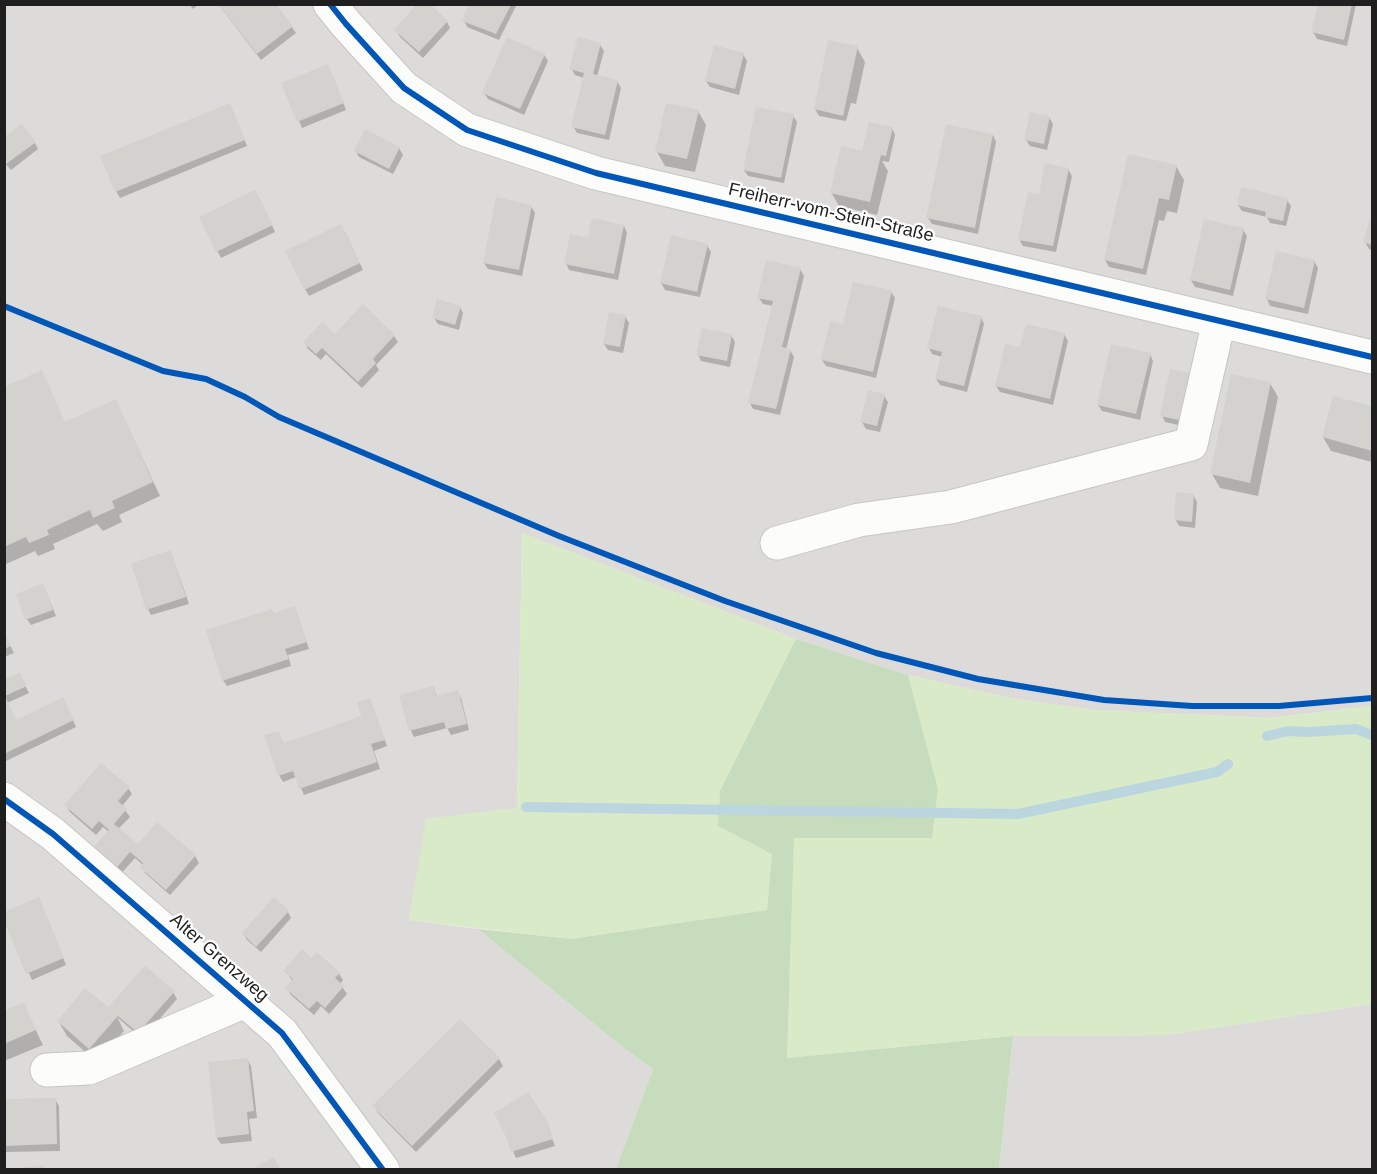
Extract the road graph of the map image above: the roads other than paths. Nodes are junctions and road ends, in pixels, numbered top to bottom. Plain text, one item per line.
1 (330, 4) edge
2 (1219, 321) junction
3 (1372, 357) edge
4 (777, 543) dead end
5 (4, 799) edge
6 (245, 1001) junction
7 (47, 1070) dead end
8 (384, 1170) edge

1 - 2 street, Freiherr-vom-Stein-Straße
2 - 3 street, Freiherr-vom-Stein-Straße
2 - 4 street
5 - 6 street, Alter Grenzweg
6 - 7 street
6 - 8 street, Alter Grenzweg

